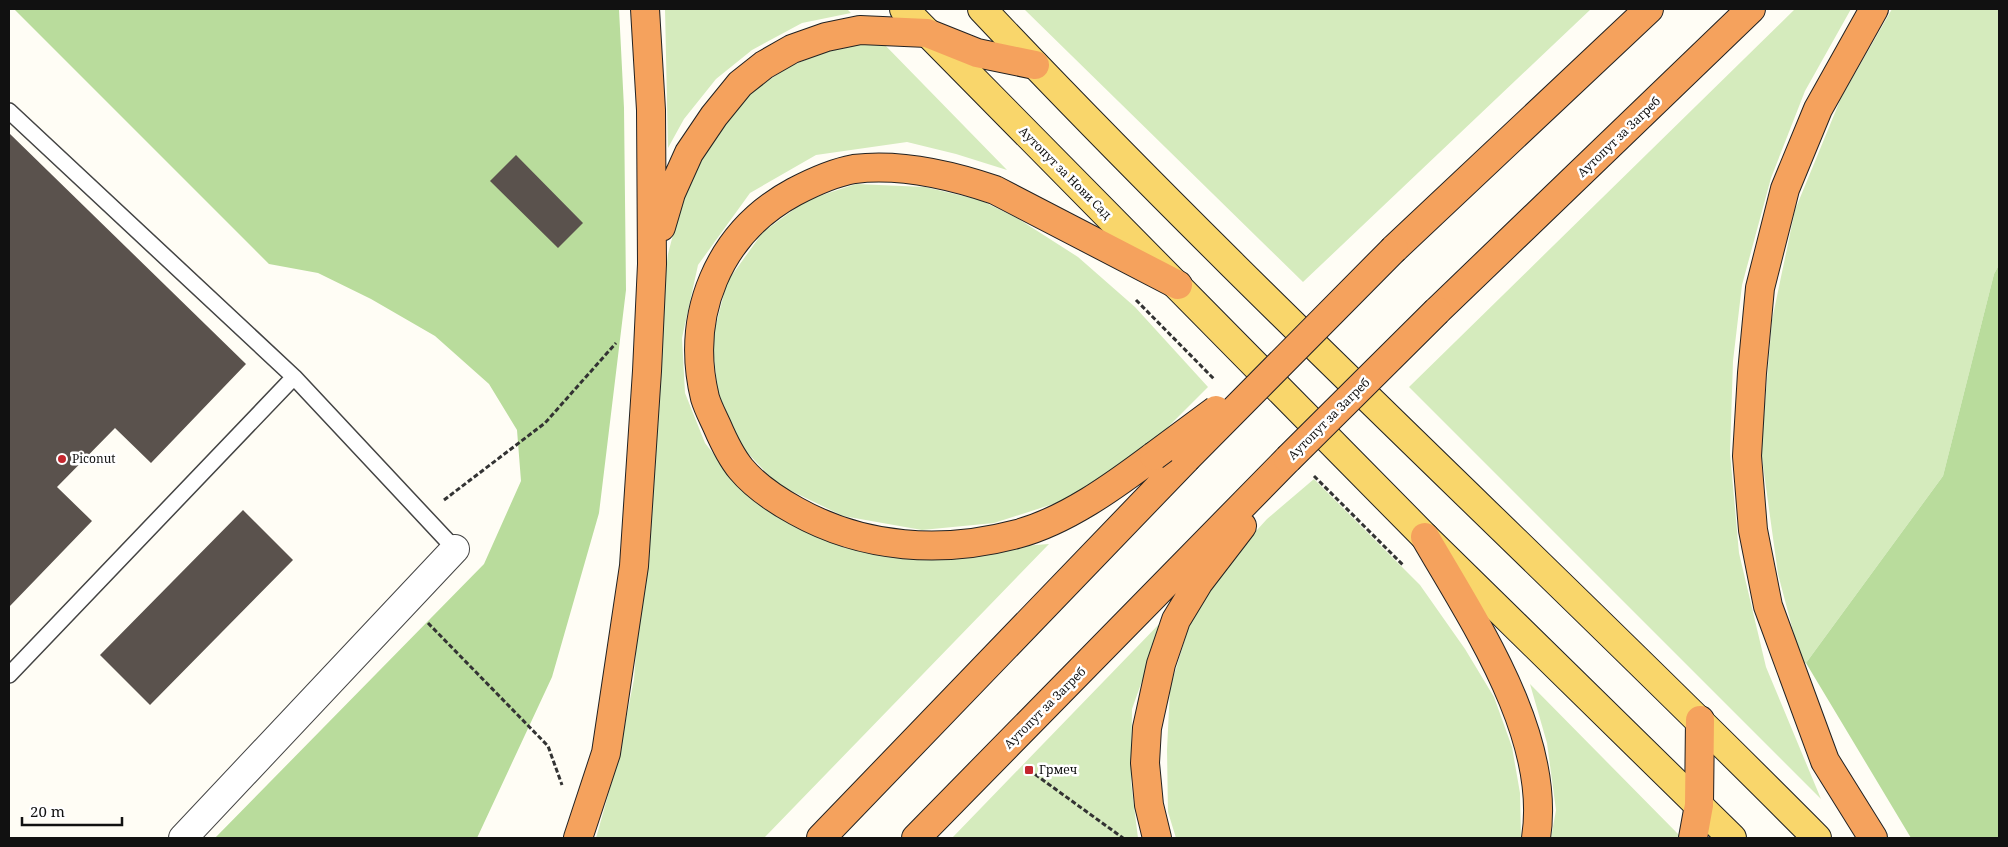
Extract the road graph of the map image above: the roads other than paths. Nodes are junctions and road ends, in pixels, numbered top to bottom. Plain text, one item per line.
1 (645, 9) edge
2 (904, 9) edge
3 (982, 9) edge
4 (1649, 9) edge
5 (1751, 9) edge
6 (1874, 9) edge
7 (927, 33) junction
8 (1035, 65) junction
9 (9, 111) edge
10 (652, 264) junction
11 (1178, 285) junction
12 (1290, 356) junction
13 (294, 377) junction
14 (1288, 459) junction
15 (1425, 537) junction
16 (455, 549) joint
17 (9, 676) edge
18 (1700, 720) junction
19 (1699, 804) junction
20 (183, 838) edge
21 (578, 838) edge
22 (821, 838) edge
23 (916, 838) edge
24 (1157, 838) edge
25 (1536, 838) edge
26 (1693, 838) edge
27 (1732, 838) edge
28 (1817, 838) edge
29 (1873, 838) edge

1 - 10 highway
2 - 7 main road, Аутопут за Нови Сад
3 - 8 main road
4 - 12 highway, bridge
5 - 14 highway, Аутопут за Загреб, bridge
6 - 29 highway
7 - 8 highway
7 - 10 highway
7 - 11 main road, Аутопут за Нови Сад
8 - 18 main road
9 - 13 lane
10 - 21 highway
11 - 12 highway, bridge
11 - 15 main road, Аутопут за Нови Сад
12 - 22 highway, bridge
13 - 16 lane
13 - 17 lane
14 - 23 highway, Аутопут за Загреб
14 - 24 highway
15 - 19 main road, Аутопут за Нови Сад
15 - 25 highway
16 - 20 street
18 - 19 highway
18 - 28 main road
19 - 26 highway
19 - 27 main road, Аутопут за Нови Сад

